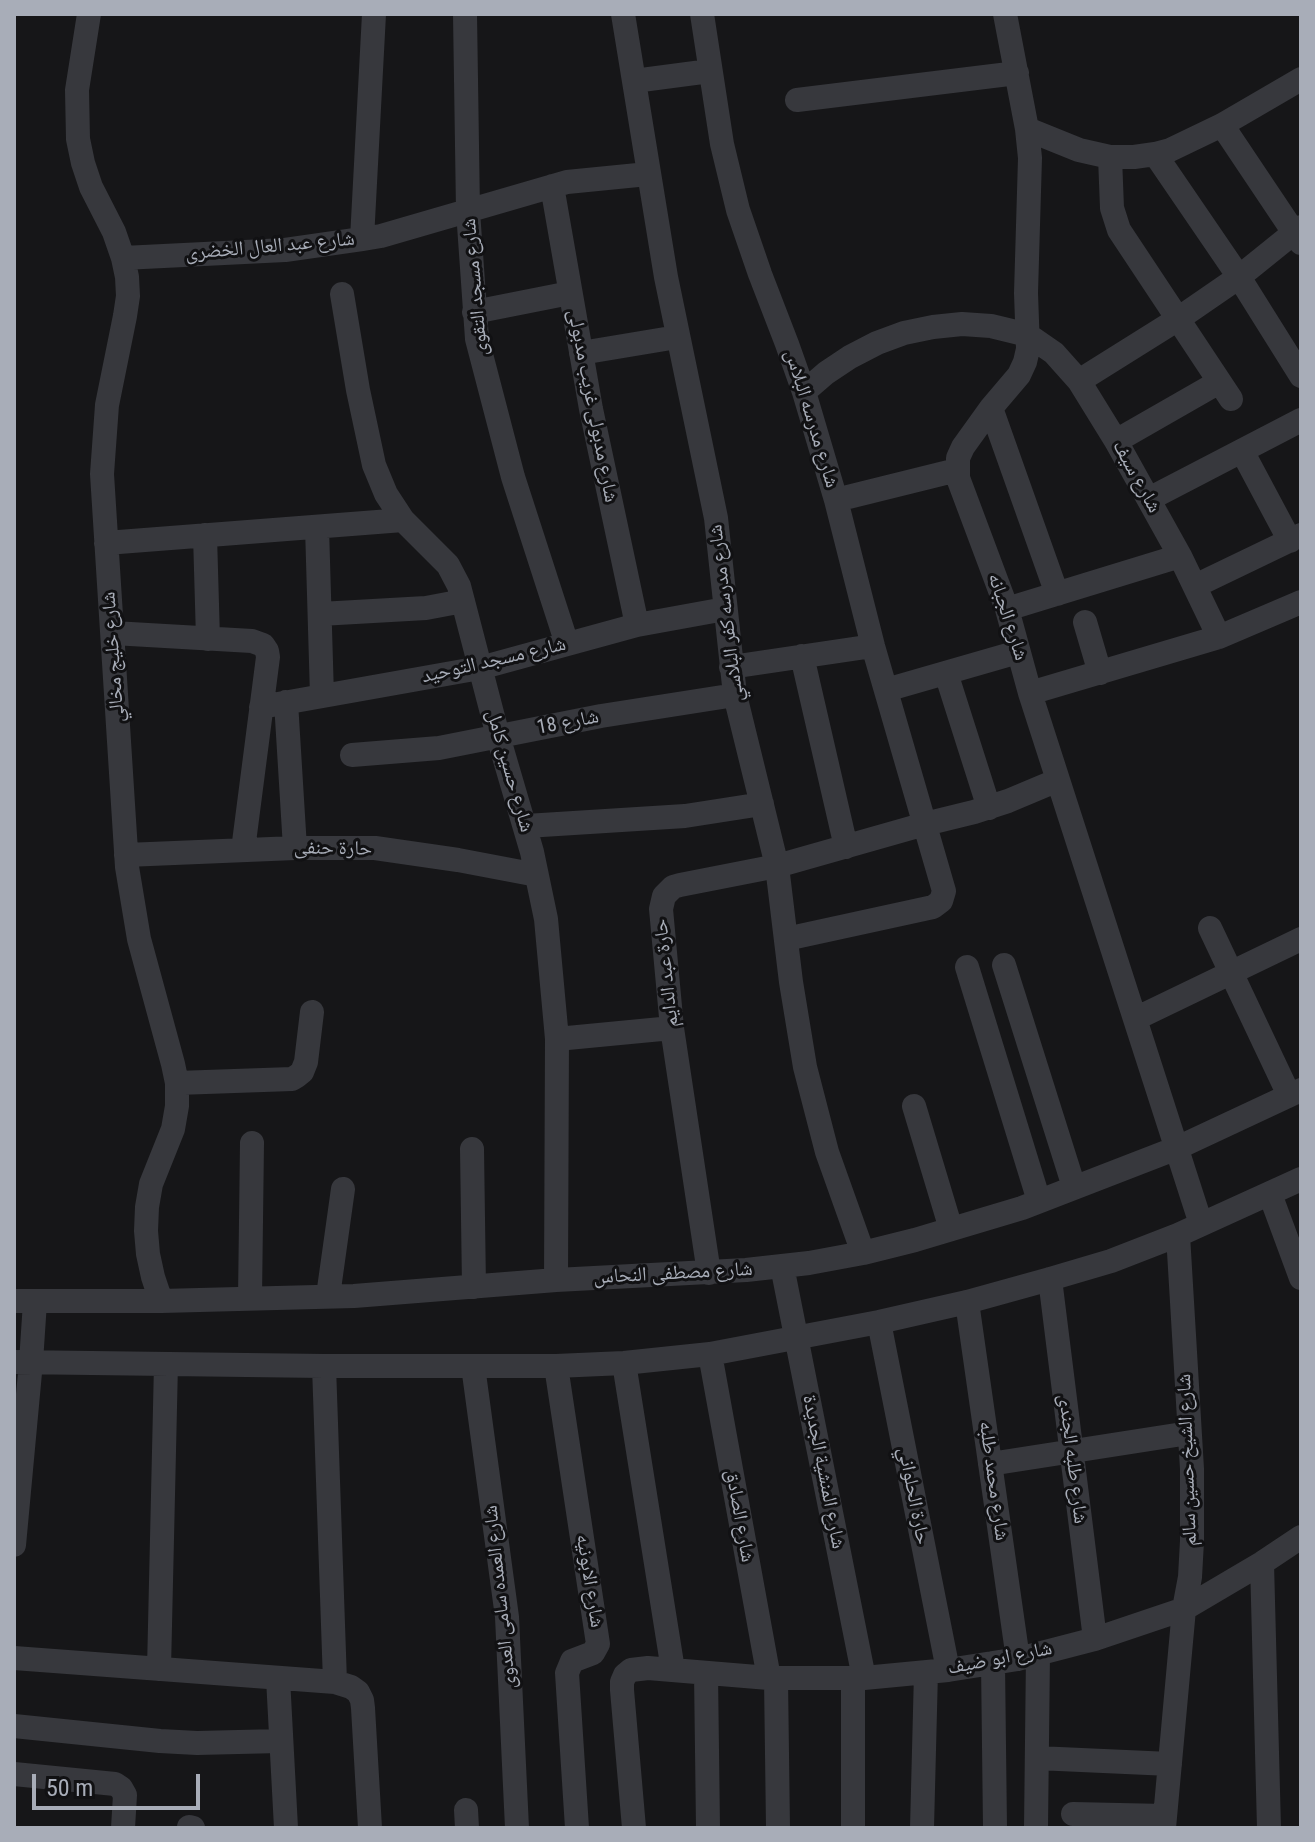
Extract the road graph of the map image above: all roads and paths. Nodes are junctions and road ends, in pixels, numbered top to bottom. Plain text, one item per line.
1 (89, 14) edge
2 (374, 14) edge
3 (465, 14) edge
4 (623, 14) edge
5 (702, 14) edge
6 (1005, 14) edge
7 (710, 71) junction
8 (1017, 73) junction
9 (634, 81) junction
10 (1297, 89) edge
11 (797, 100) dead end
12 (1222, 125) junction
13 (1027, 129) junction
14 (1155, 154) junction
15 (1110, 157) junction
16 (648, 174) junction
17 (552, 186) junction
18 (468, 211) junction
19 (1299, 235) edge
20 (362, 239) junction
21 (123, 258) junction
22 (1239, 277) junction
23 (570, 293) junction
24 (342, 294) dead end
25 (474, 312) junction
26 (1178, 319) junction
27 (1028, 335) junction
28 (677, 337) junction
29 (581, 353) junction
30 (1301, 376) edge
31 (1079, 381) junction
32 (804, 392) junction
33 (991, 408) junction
34 (1301, 420) edge
35 (1116, 441) junction
36 (1242, 451) junction
37 (957, 470) junction
38 (1149, 499) junction
39 (836, 500) junction
40 (403, 520) junction
41 (317, 527) junction
42 (205, 535) junction
43 (1296, 538) edge
44 (106, 543) junction
45 (1180, 556) junction
46 (1195, 586) junction
47 (1057, 594) junction
48 (463, 601) junction
49 (1301, 602) edge
50 (725, 609) junction
51 (1007, 609) junction
52 (320, 614) junction
53 (1085, 622) dead end
54 (637, 625) junction
55 (113, 633) junction
56 (1219, 637) junction
57 (208, 639) junction
58 (567, 644) junction
59 (873, 646) junction
60 (1018, 652) junction
61 (802, 656) junction
62 (731, 667) junction
63 (480, 668) junction
64 (946, 673) junction
65 (1100, 673) junction
66 (886, 690) junction
67 (1030, 693) junction
68 (735, 695) junction
69 (322, 696) junction
70 (286, 702) junction
71 (261, 707) junction
72 (498, 736) junction
73 (352, 755) dead end
74 (1058, 780) junction
75 (762, 804) junction
76 (989, 808) junction
77 (925, 824) junction
78 (526, 826) junction
79 (846, 847) junction
80 (295, 848) junction
81 (243, 850) junction
82 (126, 855) junction
83 (777, 866) junction
84 (537, 875) junction
85 (1210, 928) dead end
86 (786, 939) junction
87 (1301, 939) edge
88 (1004, 965) dead end
89 (967, 967) dead end
90 (1231, 973) junction
91 (312, 1012) dead end
92 (1135, 1019) junction
93 (672, 1028) junction
94 (557, 1039) junction
95 (177, 1083) junction
96 (1295, 1092) edge
97 (914, 1106) dead end
98 (252, 1143) dead end
99 (1177, 1148) junction
100 (472, 1149) dead end
101 (1301, 1179) edge
102 (1074, 1187) junction
103 (343, 1189) dead end
104 (1270, 1194) junction
105 (1039, 1201) junction
106 (1201, 1224) junction
107 (951, 1229) junction
108 (1178, 1235) junction
109 (863, 1253) junction
110 (782, 1266) junction
111 (709, 1273) junction
112 (1301, 1278) edge
113 (1050, 1279) junction
114 (556, 1280) junction
115 (474, 1287) junction
116 (328, 1296) junction
117 (250, 1298) junction
118 (24, 1301) edge
119 (161, 1301) junction
120 (967, 1302) junction
121 (879, 1322) junction
122 (796, 1337) junction
123 (710, 1354) junction
124 (23, 1362) edge
125 (624, 1363) junction
126 (166, 1364) junction
127 (324, 1366) junction
128 (473, 1366) junction
129 (556, 1366) junction
130 (1189, 1433) junction
131 (1071, 1452) junction
132 (990, 1464) junction
133 (1301, 1537) edge
134 (14, 1545) edge
135 (1262, 1563) junction
136 (1184, 1609) junction
137 (1095, 1639) junction
138 (1028, 1656) junction
139 (14, 1658) edge
140 (993, 1663) junction
141 (159, 1669) junction
142 (673, 1670) junction
143 (937, 1671) junction
144 (706, 1673) junction
145 (278, 1678) junction
146 (773, 1678) junction
147 (858, 1678) junction
148 (335, 1682) junction
149 (14, 1726) edge
150 (280, 1741) junction
151 (1037, 1758) junction
152 (1170, 1764) junction
153 (14, 1774) edge
154 (1073, 1814) dead end
155 (1165, 1822) edge
156 (123, 1828) edge
157 (286, 1828) edge
158 (370, 1828) edge
159 (517, 1828) edge
160 (577, 1828) edge
161 (634, 1828) edge
162 (708, 1828) edge
163 (778, 1828) edge
164 (853, 1828) edge
165 (922, 1828) edge
166 (995, 1828) edge
167 (1036, 1828) edge
168 (1269, 1828) edge

1 - 21 street, شارع خليج مخالي
2 - 20 street
3 - 18 street, شارع مسجد التقوى
4 - 9 street, شارع مدرسه كفر البلاسي
5 - 7 street, شارع مدرسه البلاس
6 - 8 street
7 - 9 street
7 - 32 street, شارع مدرسه البلاس
8 - 11 street
8 - 13 street
9 - 16 street, شارع مدرسه كفر البلاسي
10 - 12 street
12 - 14 street
12 - 19 street
13 - 15 street
13 - 27 street
14 - 15 street
14 - 22 street
15 - 26 street
16 - 17 street, شارع عبد العال الخضرى
16 - 28 street, شارع مدرسه كفر البلاسي
17 - 18 street, شارع عبد العال الخضرى
17 - 23 street, شارع مدبولى غريب مدبولى
18 - 20 street, شارع عبد العال الخضرى
18 - 25 street, شارع مسجد التقوى
19 - 22 street
20 - 21 street, شارع عبد العال الخضرى
21 - 44 street, شارع خليج مخالي
22 - 26 street
22 - 30 street
23 - 25 street
23 - 29 street, شارع مدبولى غريب مدبولى
24 - 40 street, شارع حسين كامل
25 - 58 street, شارع مسجد التقوى
26 - 31 street
26 - 35 street
27 - 31 street, شارع سيف
27 - 32 street
27 - 33 street
28 - 29 street
28 - 50 street, شارع مدرسه كفر البلاسي
29 - 54 street, شارع مدبولى غريب مدبولى
31 - 35 street, شارع سيف
32 - 39 street, شارع مدرسه البلاس
33 - 37 street
33 - 47 street
34 - 36 street
35 - 38 street, شارع سيف
36 - 38 street
36 - 43 street
37 - 39 street
37 - 51 street, شارع الجبانه
38 - 45 street, شارع سيف
39 - 59 street, شارع مدرسه البلاس
40 - 41 street
40 - 48 street, شارع حسين كامل
41 - 42 street
41 - 52 street
42 - 44 street
42 - 57 street
43 - 46 street
44 - 55 street, شارع خليج مخالي
45 - 46 street, شارع سيف
45 - 47 street
46 - 56 street, شارع سيف
47 - 51 street
48 - 52 street
48 - 63 street, شارع حسين كامل
49 - 56 street
50 - 54 street, شارع مسجد التوحيد
50 - 62 street, شارع مدرسه كفر البلاسي
51 - 60 street, شارع الجبانه
52 - 69 street
53 - 65 street
54 - 58 street, شارع مسجد التوحيد
55 - 57 street
55 - 82 street, شارع خليج مخالي
56 - 65 street
57 - 71 street
58 - 63 street, شارع مسجد التوحيد
59 - 61 street
59 - 66 street, شارع مدرسه البلاس
60 - 64 street
60 - 67 street, شارع الجبانه
61 - 62 street
61 - 79 street
62 - 68 street, شارع مدرسه كفر البلاسي
63 - 69 street, شارع مسجد التوحيد
63 - 72 street, شارع حسين كامل
64 - 66 street
64 - 76 street
65 - 67 street
66 - 77 street, شارع مدرسه البلاس
67 - 74 street, شارع الجبانه
68 - 72 street, شارع 18
68 - 75 street, شارع مدرسه كفر البلاسي
69 - 70 street, شارع مسجد التوحيد
70 - 71 street, شارع مسجد التوحيد
70 - 80 street
71 - 81 street
72 - 73 street, شارع 18
72 - 78 street, شارع حسين كامل
74 - 76 street, حارة عبد الدايم
74 - 92 street, شارع الجبانه
75 - 78 street
75 - 83 street, شارع مدرسه كفر البلاسي
76 - 77 street, حارة عبد الدايم
77 - 79 street, حارة عبد الدايم
77 - 86 street, شارع مدرسه البلاس
78 - 84 street, شارع حسين كامل
79 - 83 street, حارة عبد الدايم
80 - 81 street, حارة حنفى
80 - 84 street, حارة حنفى
81 - 82 street, حارة حنفى
82 - 95 street, شارع خليج مخالي
83 - 86 street, شارع مدرسه كفر البلاسي
83 - 93 street, حارة عبد الدايم
84 - 94 street, شارع حسين كامل
85 - 90 street
86 - 109 street, شارع مدرسه كفر البلاسي
87 - 90 street
88 - 102 street
89 - 105 street
90 - 92 street
90 - 96 street
91 - 95 street
92 - 99 street, شارع الجبانه
93 - 94 street
93 - 111 street, حارة عبد الدايم
94 - 114 street, شارع حسين كامل
95 - 119 street, شارع خليج مخالي
96 - 99 street, شارع مصطفى النحاس
97 - 107 street
98 - 117 street
99 - 102 street, شارع مصطفى النحاس
99 - 106 street, شارع الجبانه
100 - 115 street
101 - 104 street
102 - 105 street, شارع مصطفى النحاس
103 - 116 street
104 - 106 street
104 - 112 street
105 - 107 street, شارع مصطفى النحاس
106 - 108 street
107 - 109 street, شارع مصطفى النحاس
108 - 113 street
108 - 130 street, شارع الشيخ حسين سالم
109 - 110 street, شارع مصطفى النحاس
110 - 111 street, شارع مصطفى النحاس
110 - 122 street, شارع المنشية الجديدة
111 - 114 street, شارع مصطفى النحاس
113 - 120 street
113 - 131 street, شارع طلبه الجندى
114 - 115 street, شارع مصطفى النحاس
115 - 116 street, شارع مصطفى النحاس
116 - 117 street, شارع مصطفى النحاس
117 - 119 street, شارع مصطفى النحاس
118 - 119 street, شارع مصطفى النحاس
118 - 124 street
120 - 121 street
120 - 132 street, شارع محمد طلبه
121 - 122 street
121 - 143 street, حارة الحلواني
122 - 123 street
122 - 147 street, شارع المنشية الجديدة
123 - 125 street
123 - 146 street, شارع الصادق
124 - 126 street
124 - 134 street
125 - 129 street
125 - 142 street
126 - 127 street
126 - 141 street
127 - 128 street
127 - 148 street
128 - 129 street
128 - 159 street, شارع العمده سامى العدوى
129 - 160 street, شارع الابونيه
130 - 131 street
130 - 136 street, شارع الشيخ حسين سالم
131 - 132 street
131 - 137 street, شارع طلبه الجندى
132 - 138 street, شارع محمد طلبه
133 - 135 street, شارع ابو ضيف
135 - 136 street, شارع ابو ضيف
135 - 168 street
136 - 137 street, شارع ابو ضيف
136 - 152 street, شارع الشيخ حسين سالم
137 - 138 street, شارع ابو ضيف
138 - 140 street, شارع ابو ضيف
138 - 151 street, شارع محمد طلبه
139 - 141 street
140 - 143 street, شارع ابو ضيف
140 - 166 street
141 - 145 street
142 - 144 street, شارع ابو ضيف
142 - 161 street, شارع ابو ضيف
143 - 147 street, شارع ابو ضيف
143 - 165 street, حارة الحلواني
144 - 146 street, شارع ابو ضيف
144 - 162 street
145 - 148 street
145 - 150 street
146 - 147 street, شارع ابو ضيف
146 - 163 street, شارع الصادق
147 - 164 street, شارع المنشية الجديدة
148 - 158 street
149 - 150 street
150 - 157 street
151 - 152 street
151 - 167 street, شارع محمد طلبه
152 - 155 street, شارع الشيخ حسين سالم
153 - 156 street
154 - 155 street

